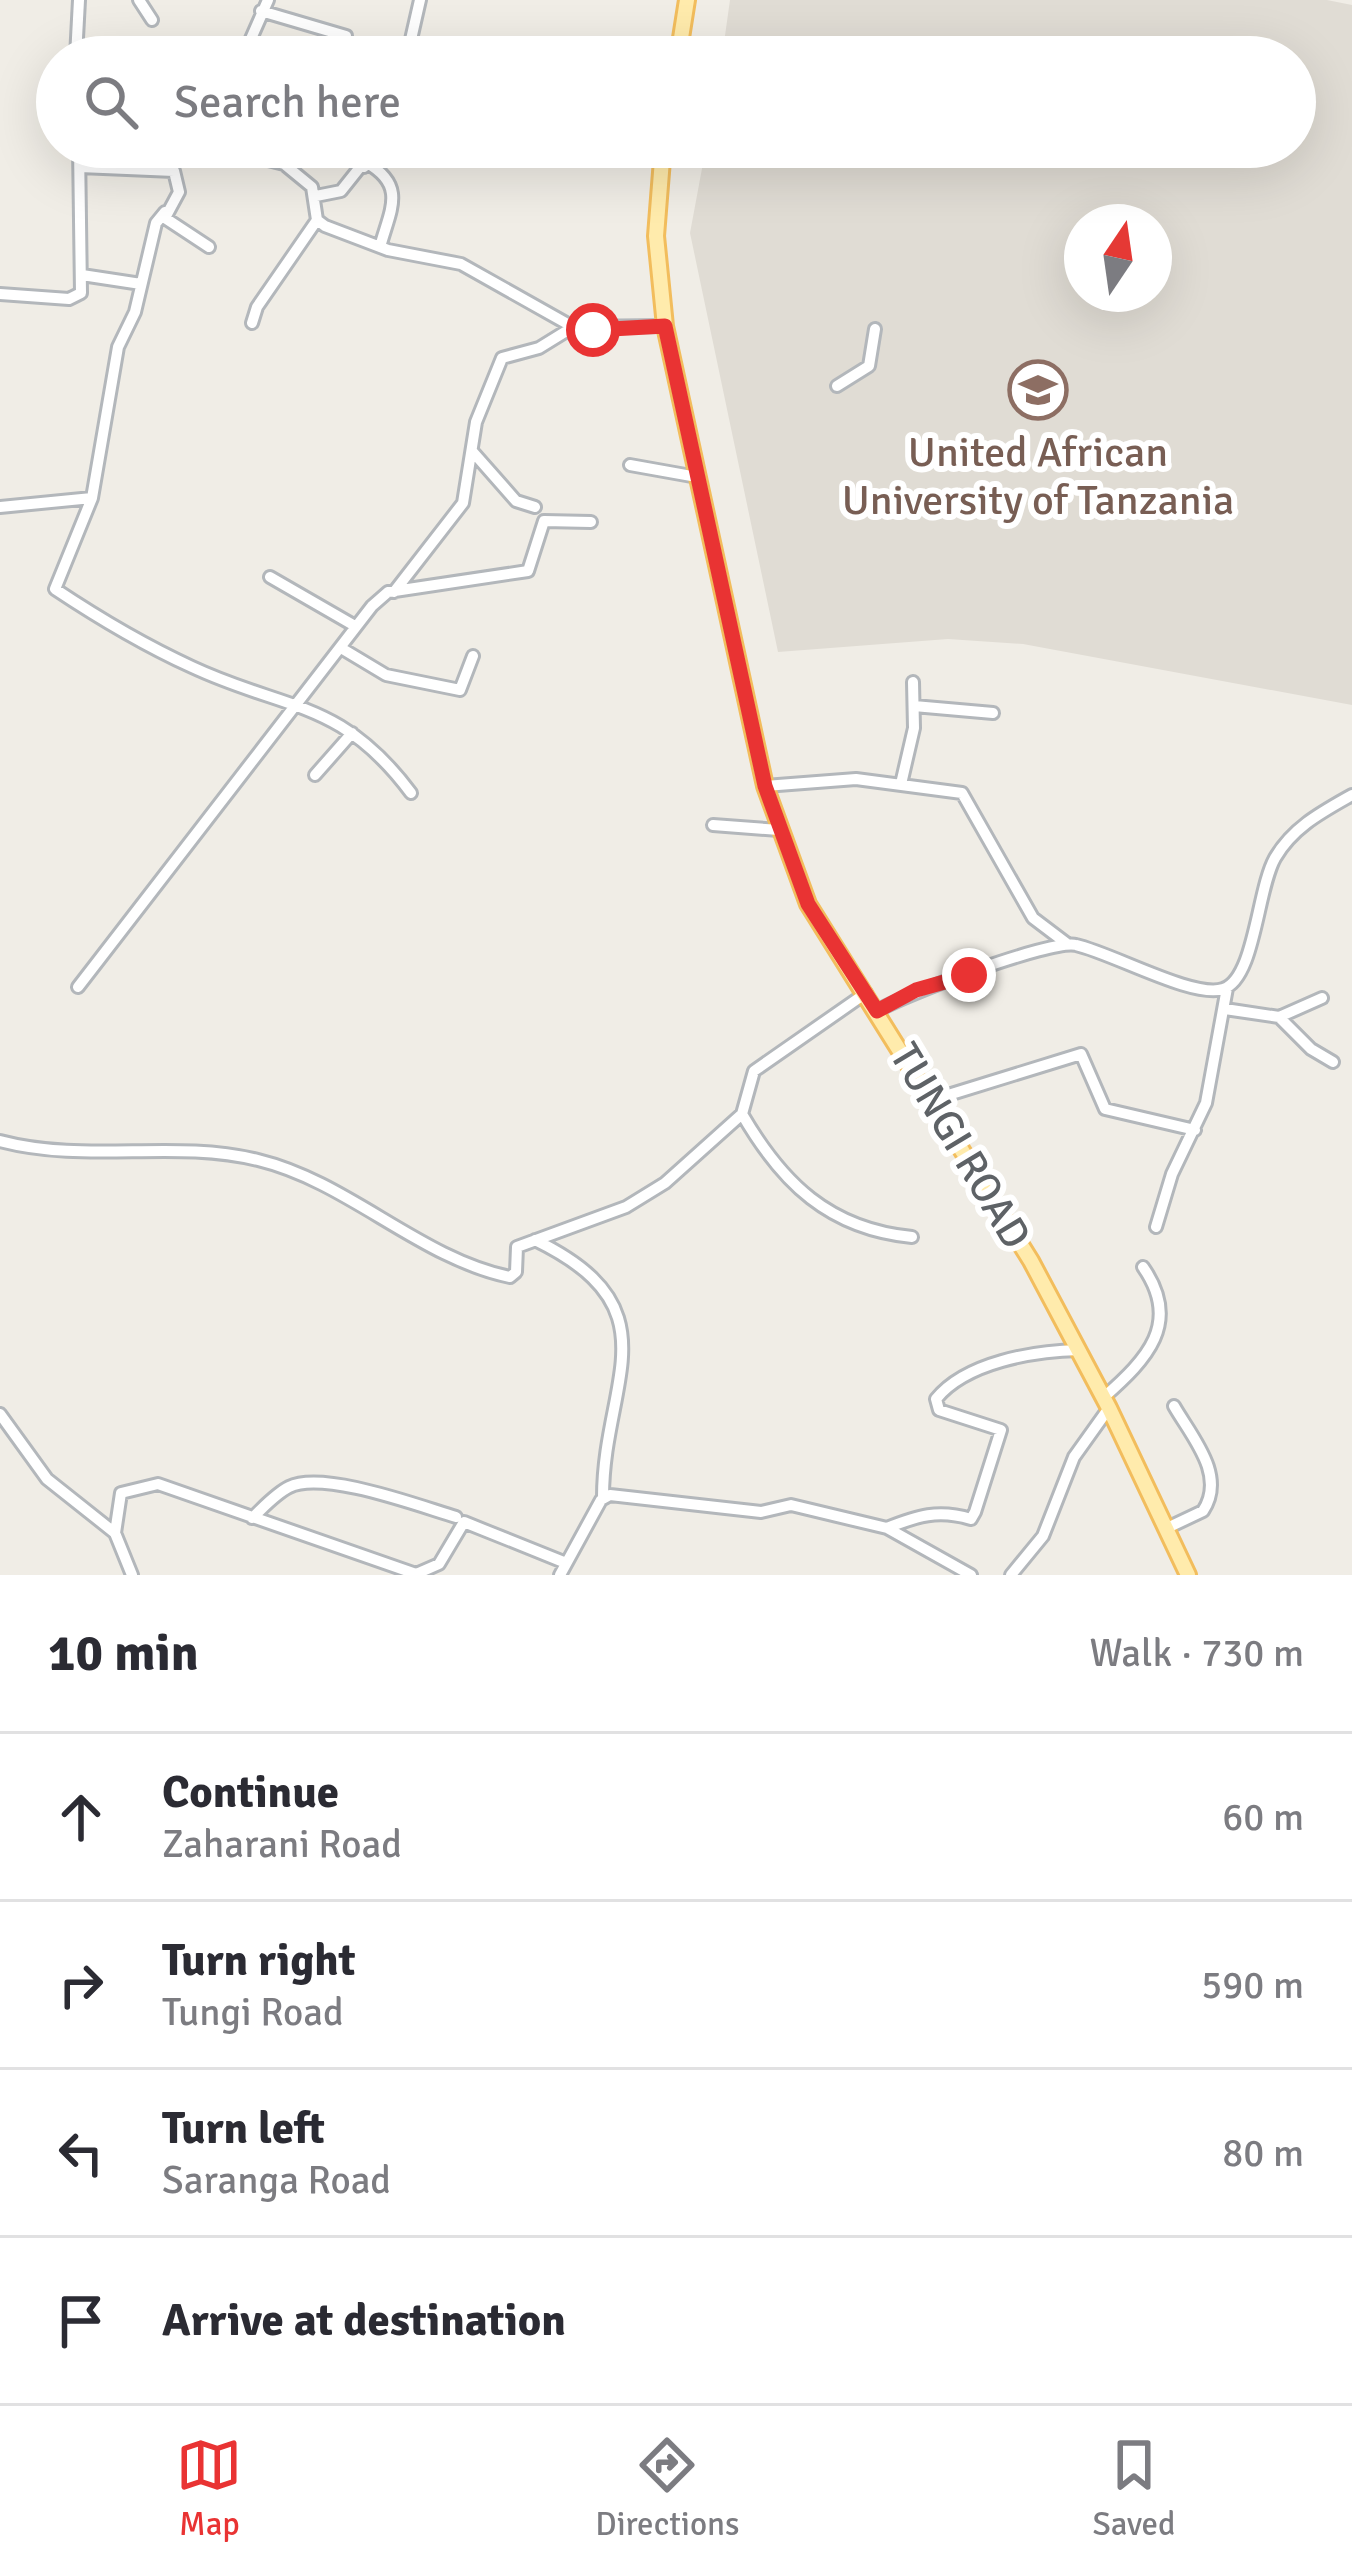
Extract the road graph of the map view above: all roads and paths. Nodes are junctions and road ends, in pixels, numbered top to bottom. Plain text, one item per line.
1 (79, 0) edge
2 (139, 0) edge
3 (420, 0) edge
4 (687, 0) edge
5 (264, 6) edge
6 (152, 20) dead end
7 (77, 36) edge
8 (255, 36) edge
9 (346, 36) edge
10 (412, 36) edge
11 (681, 36) edge
12 (80, 168) edge
13 (125, 168) edge
14 (290, 168) edge
15 (363, 168) edge
16 (373, 168) edge
17 (661, 168) edge
18 (316, 196) junction
19 (165, 212) junction
20 (317, 220) junction
21 (209, 247) dead end
22 (380, 247) junction
23 (82, 275) junction
24 (141, 284) junction
25 (0, 295) edge
26 (252, 323) dead end
27 (665, 326) junction
28 (573, 327) junction
29 (875, 329) dead end
30 (837, 386) dead end
31 (470, 448) junction
32 (629, 465) dead end
33 (697, 477) junction
34 (92, 498) junction
35 (0, 507) edge
36 (536, 507) dead end
37 (591, 522) dead end
38 (270, 577) dead end
39 (394, 592) junction
40 (355, 626) junction
41 (341, 648) junction
42 (473, 656) dead end
43 (913, 682) dead end
44 (300, 704) junction
45 (914, 706) junction
46 (993, 713) dead end
47 (352, 733) junction
48 (315, 775) dead end
49 (901, 784) junction
50 (765, 786) junction
51 (411, 793) dead end
52 (1351, 797) edge
53 (713, 825) dead end
54 (779, 830) junction
55 (1066, 944) junction
56 (79, 987) dead end
57 (1227, 988) junction
58 (866, 993) junction
59 (1322, 998) dead end
60 (1225, 1009) junction
61 (877, 1011) junction
62 (1279, 1016) junction
63 (1333, 1062) dead end
64 (932, 1100) junction
65 (742, 1114) junction
66 (1195, 1130) junction
67 (0, 1141) edge
68 (1156, 1227) dead end
69 (912, 1237) dead end
70 (536, 1240) junction
71 (1143, 1267) dead end
72 (1079, 1350) junction
73 (1106, 1403) junction
74 (1174, 1406) dead end
75 (0, 1414) edge
76 (603, 1497) junction
77 (456, 1517) dead end
78 (252, 1518) junction
79 (887, 1528) junction
80 (1166, 1529) junction
81 (115, 1533) junction
82 (563, 1569) edge
83 (132, 1575) edge
84 (970, 1575) edge
85 (1012, 1575) edge
86 (1188, 1575) edge

1 - 7 street
2 - 6 street
3 - 10 street
4 - 11 main road
5 - 8 street
5 - 9 street
12 - 23 street
13 - 19 street
14 - 18 street
15 - 18 street
16 - 22 street
17 - 27 main road, TUNGI ROAD
18 - 20 street
19 - 21 street
19 - 24 street
20 - 22 street
20 - 26 street
22 - 28 street
23 - 24 street
23 - 25 street
24 - 34 street
27 - 28 street
27 - 33 main road, TUNGI ROAD
28 - 31 street
29 - 30 street
31 - 36 street
31 - 39 street
32 - 33 street
33 - 50 main road, TUNGI ROAD
34 - 35 street
34 - 44 street
37 - 39 street
38 - 40 street
39 - 40 street
40 - 41 street
41 - 42 street
41 - 44 street
43 - 45 street
44 - 47 street
44 - 56 street
45 - 46 street
45 - 49 street
47 - 48 street
47 - 51 street
49 - 50 street
49 - 55 street
50 - 54 main road, TUNGI ROAD
52 - 57 street
53 - 54 street
54 - 58 main road, TUNGI ROAD
55 - 57 street
55 - 61 street
57 - 60 street
58 - 61 main road, TUNGI ROAD
58 - 65 street
59 - 62 street
60 - 62 street
60 - 66 street
61 - 64 main road, TUNGI ROAD
62 - 63 street
64 - 66 street
64 - 72 main road, TUNGI ROAD
65 - 69 street
65 - 70 street
66 - 68 street
67 - 70 street
70 - 76 street
71 - 73 street
72 - 73 main road, TUNGI ROAD
72 - 79 street
73 - 80 main road, TUNGI ROAD
73 - 85 street
74 - 80 street
75 - 81 street
76 - 79 street
76 - 82 street
77 - 78 street
78 - 81 street
78 - 82 street
79 - 84 street
80 - 86 main road, TUNGI ROAD
81 - 83 street

